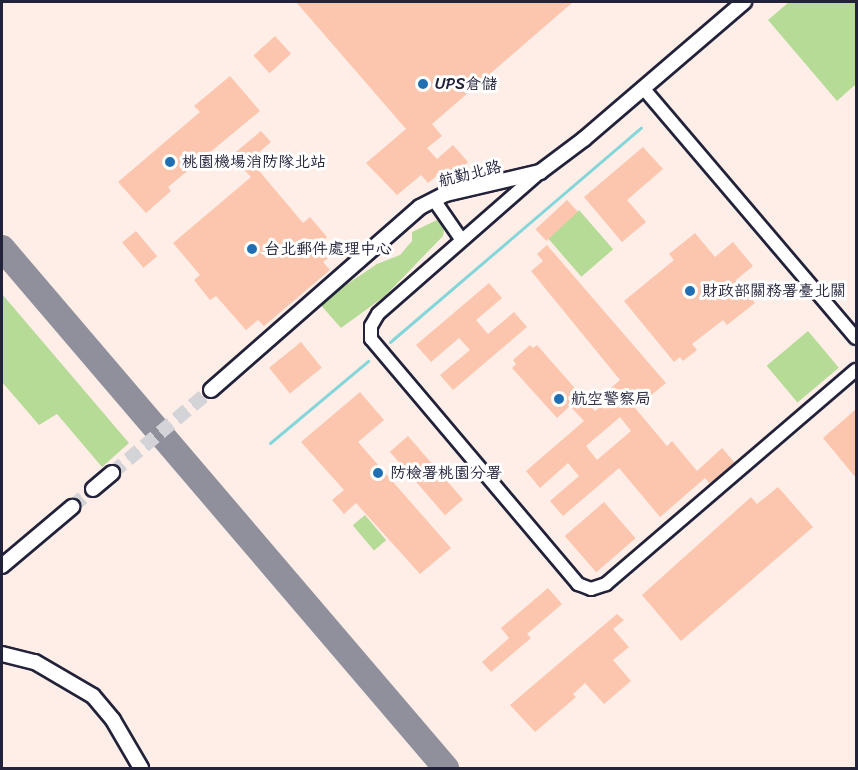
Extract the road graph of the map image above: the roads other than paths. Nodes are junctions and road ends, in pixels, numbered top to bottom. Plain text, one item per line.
1 (744, 2) edge
2 (643, 88) junction
3 (540, 172) junction
4 (434, 200) junction
5 (460, 239) junction
6 (856, 338) edge
7 (856, 370) edge
8 (211, 390) tunnel mouth
9 (112, 473) tunnel mouth
10 (93, 489) tunnel mouth
11 (72, 507) tunnel mouth
12 (2, 566) edge
13 (4, 650) edge
14 (141, 768) edge

1 - 2 street, 航勤北路
2 - 3 street, 航勤北路
2 - 6 street
3 - 4 street, 航勤北路
3 - 5 street
4 - 5 street
4 - 8 street, 航勤北路
5 - 7 street
9 - 10 street
11 - 12 street
13 - 14 street

